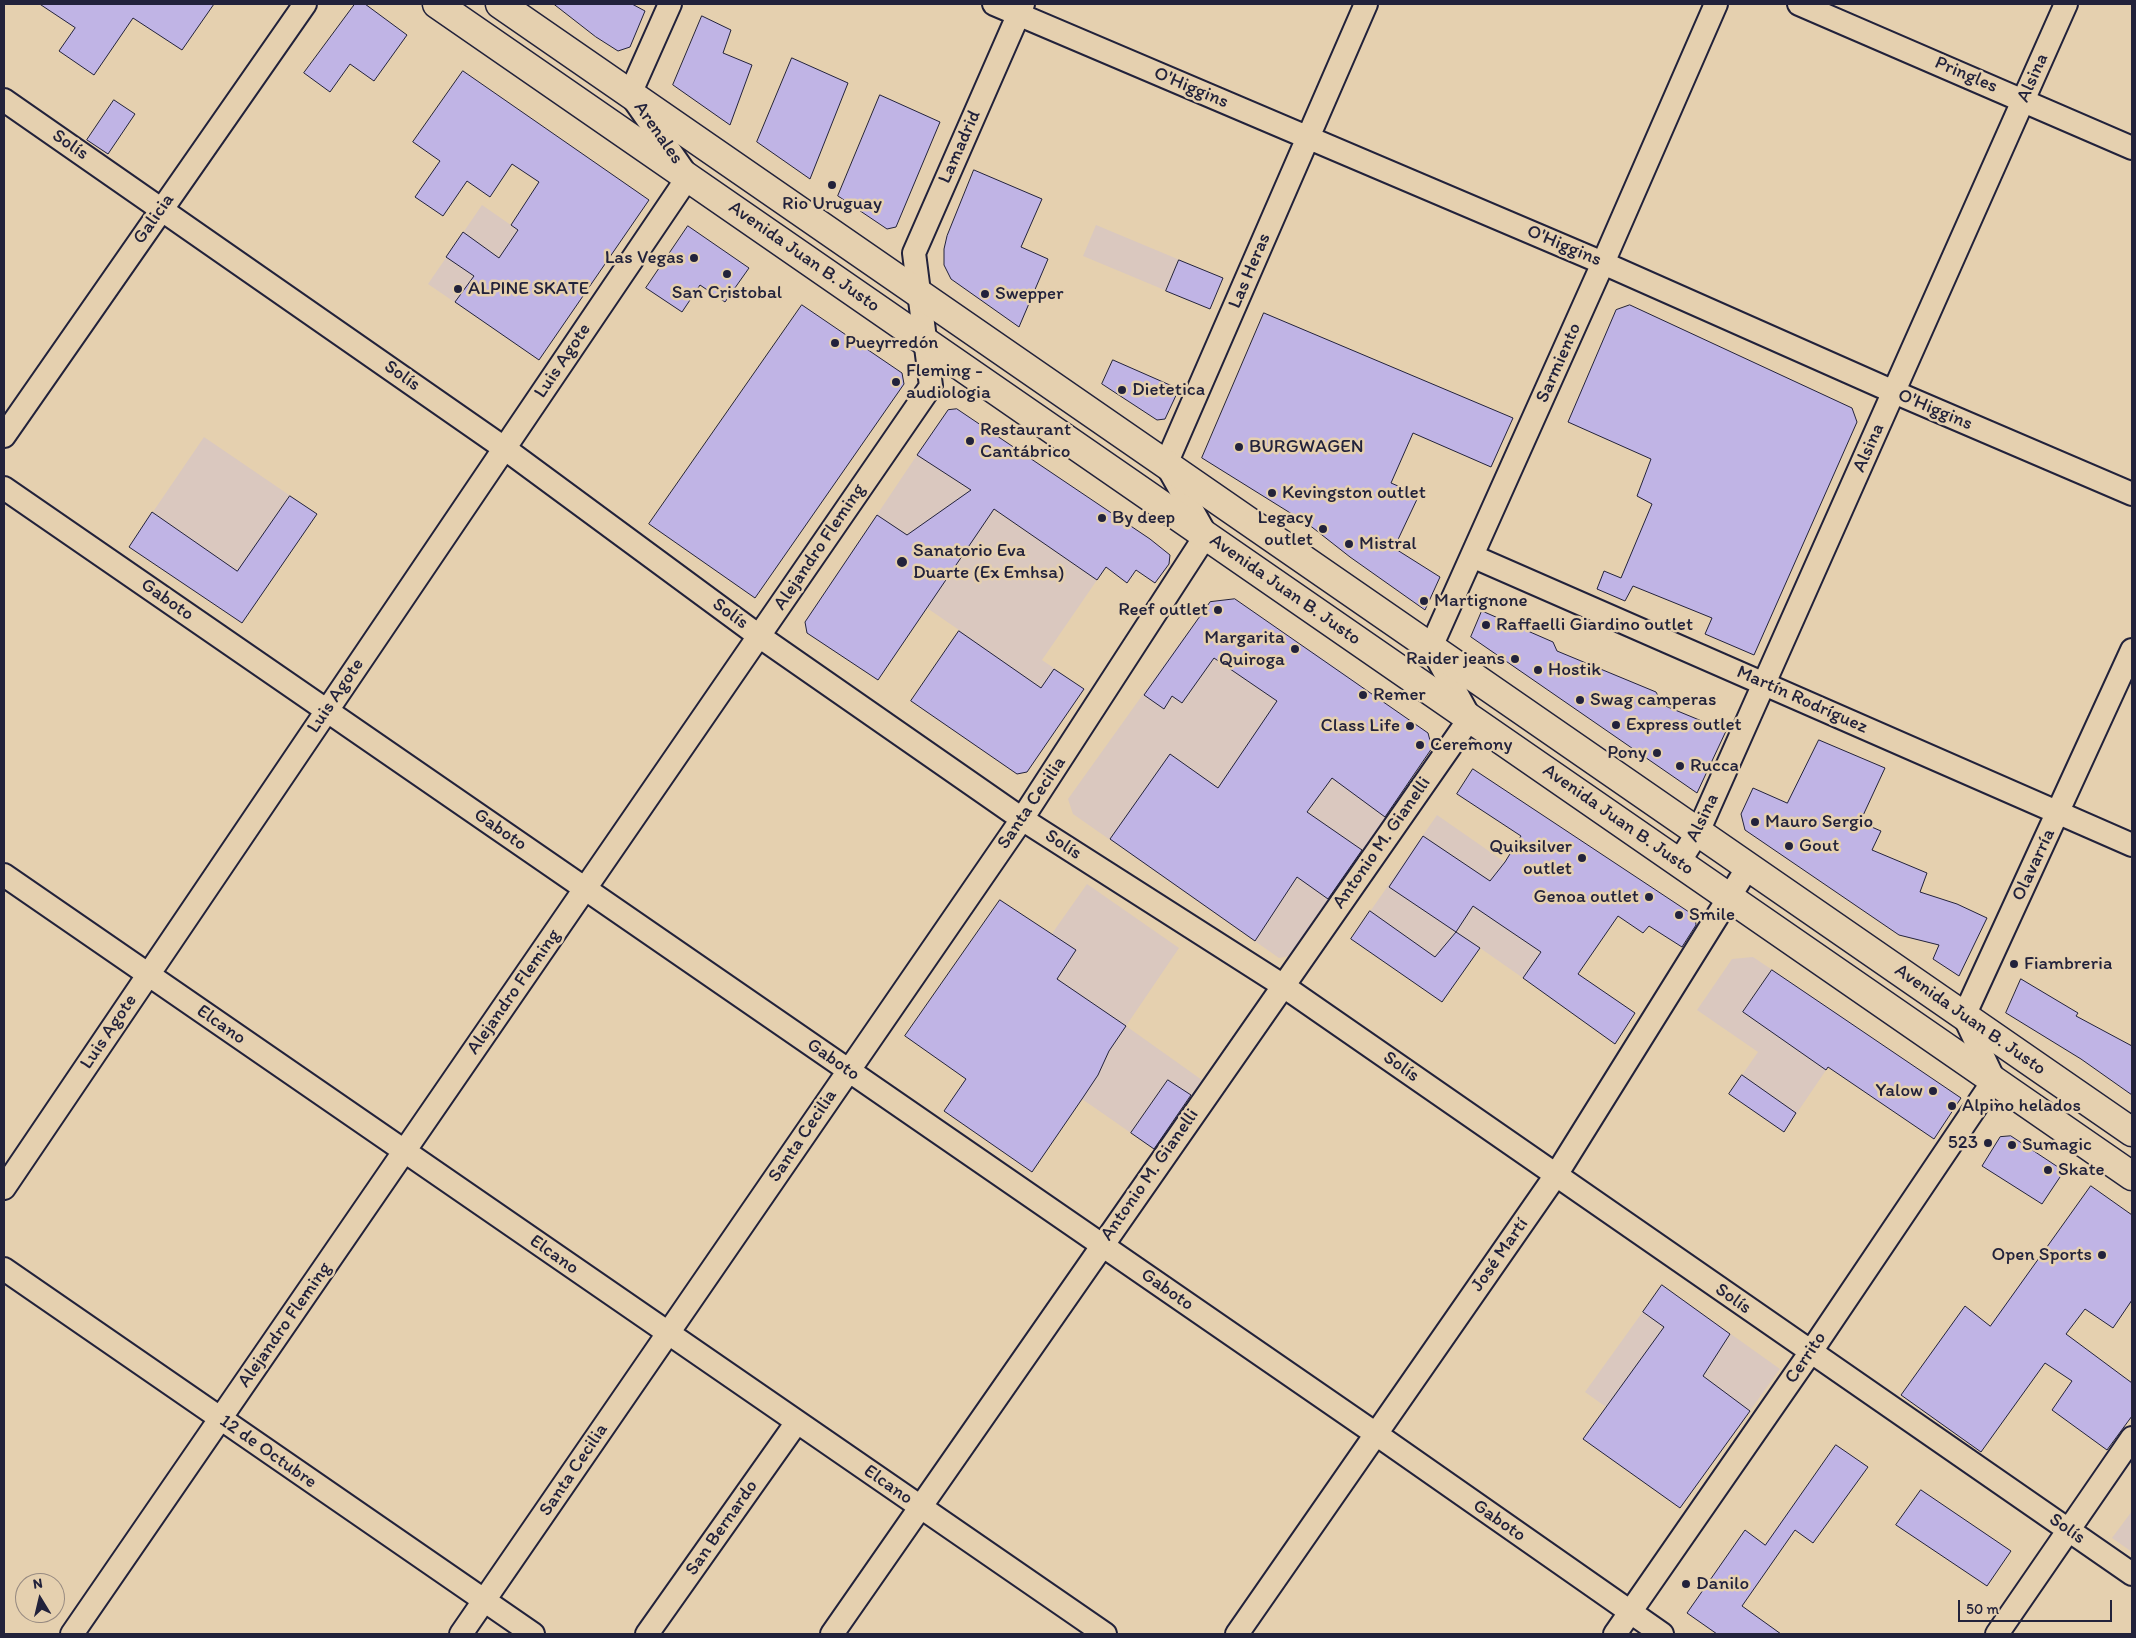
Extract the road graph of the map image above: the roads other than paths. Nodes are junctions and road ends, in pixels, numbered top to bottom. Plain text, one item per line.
1 (305, 4) edge
2 (437, 4) edge
3 (500, 4) edge
4 (670, 4) edge
5 (994, 4) edge
6 (1366, 4) edge
7 (1716, 4) edge
8 (1799, 4) edge
9 (2066, 4) edge
10 (1021, 9) edge
11 (630, 94) junction
12 (4, 100) edge
13 (2024, 100) junction
14 (1308, 137) junction
15 (2132, 148) edge
16 (688, 177) junction
17 (670, 205) joint
18 (161, 208) junction
19 (1603, 263) junction
20 (920, 294) junction
21 (925, 341) junction
22 (1894, 392) junction
23 (4, 436) edge
24 (504, 448) junction
25 (1166, 464) junction
26 (4, 488) edge
27 (2132, 494) edge
28 (1206, 535) junction
29 (1472, 556) junction
30 (759, 636) junction
31 (1431, 647) junction
32 (2132, 650) edge
33 (1764, 683) junction
34 (326, 710) junction
35 (1470, 718) junction
36 (2058, 812) junction
37 (1022, 819) junction
38 (1698, 832) junction
39 (2132, 845) edge
40 (1679, 862) junction
41 (1748, 867) junction
42 (4, 875) edge
43 (585, 889) junction
44 (1729, 898) junction
45 (148, 974) junction
46 (1282, 985) junction
47 (1964, 1016) junction
48 (848, 1070) junction
49 (1994, 1080) junction
50 (2132, 1132) edge
51 (404, 1151) junction
52 (1556, 1175) junction
53 (2132, 1176) edge
54 (4, 1188) edge
55 (1102, 1245) junction
56 (4, 1269) edge
57 (668, 1333) junction
58 (1810, 1352) junction
59 (220, 1419) junction
60 (796, 1422) junction
61 (1376, 1434) junction
62 (2132, 1438) edge
63 (920, 1507) junction
64 (2069, 1531) junction
65 (2132, 1574) edge
66 (484, 1601) junction
67 (1630, 1613) junction
68 (72, 1634) edge
69 (461, 1634) edge
70 (533, 1634) edge
71 (647, 1634) edge
72 (832, 1634) edge
73 (1105, 1634) edge
74 (1237, 1634) edge
75 (1615, 1634) edge
76 (1662, 1634) edge
77 (1998, 1634) edge

1 - 18 street, Galicia
2 - 16 main road, Avenida Juan B. Justo
3 - 11 main road, Avenida Juan B. Justo
4 - 11 street, Arenales
5 - 10 street, O'Higgins
6 - 14 street, Las Heras
7 - 19 street, Sarmiento
8 - 13 street, Pringles
9 - 13 street, Alsina
10 - 14 street, O'Higgins
10 - 20 street, Lamadrid
11 - 16 street, Arenales
11 - 20 main road, Avenida Juan B. Justo
12 - 18 street, Solís
13 - 15 street, Pringles
13 - 22 street, Alsina
14 - 19 street, O'Higgins
14 - 25 street, Las Heras
16 - 17 street, Arenales
16 - 21 main road, Avenida Juan B. Justo
17 - 24 street, Luis Agote
18 - 23 street, Galicia
18 - 24 street, Solís
19 - 22 street, O'Higgins
19 - 29 street, Sarmiento
20 - 21 street, Lamadrid
20 - 25 main road, Avenida Juan B. Justo
21 - 28 main road, Avenida Juan B. Justo
21 - 30 street, Alejandro Fleming
22 - 27 street, O'Higgins
22 - 33 street, Alsina
24 - 30 street, Solís
24 - 34 street, Luis Agote
25 - 28 street
25 - 31 main road, Avenida Juan B. Justo
26 - 34 street, Gaboto
28 - 35 main road, Avenida Juan B. Justo
28 - 37 street, Santa Cecilia
29 - 31 street, Sarmiento
29 - 33 street, Martín Rodríguez
30 - 37 street, Solís
30 - 43 street, Alejandro Fleming
31 - 35 street
31 - 38 main road, Avenida Juan B. Justo
32 - 36 street, Olavarría
33 - 36 street, Martín Rodríguez
33 - 38 street, Alsina
34 - 43 street, Gaboto
34 - 45 street, Luis Agote
35 - 40 main road, Avenida Juan B. Justo
35 - 46 street, Antonio M. Gianelli
36 - 39 street, Martín Rodríguez
36 - 47 street, Olavarría
37 - 46 street, Solís
37 - 48 street, Santa Cecilia
38 - 40 street, Alsina
38 - 41 main road, Avenida Juan B. Justo
40 - 44 main road, Avenida Juan B. Justo
41 - 44 street, José Martí
41 - 47 main road, Avenida Juan B. Justo
42 - 45 street, Elcano
43 - 48 street, Gaboto
43 - 51 street, Alejandro Fleming
44 - 49 main road, Avenida Juan B. Justo
44 - 52 street, José Martí
45 - 51 street, Elcano
45 - 54 street, Luis Agote
46 - 52 street, Solís
46 - 55 street, Antonio M. Gianelli
47 - 49 street
47 - 50 main road, Avenida Juan B. Justo
48 - 55 street, Gaboto
48 - 57 street, Santa Cecilia
49 - 53 main road, Avenida Juan B. Justo
49 - 58 street, Cerrito
51 - 57 street, Elcano
51 - 59 street, Alejandro Fleming
52 - 58 street, Solís
52 - 61 street, José Martí
55 - 61 street, Gaboto
55 - 63 street, Antonio M. Gianelli
56 - 59 street, 12 de Octubre
57 - 60 street, Elcano
57 - 66 street, Santa Cecilia
58 - 64 street, Solís
58 - 67 street, Cerrito
59 - 66 street, 12 de Octubre
59 - 68 street, Alejandro Fleming
60 - 63 street, Elcano
60 - 71 street, San Bernardo
61 - 67 street, Gaboto
61 - 74 street, José Martí
62 - 64 street
63 - 72 street, Antonio M. Gianelli
63 - 73 street, Elcano
64 - 65 street, Solís
64 - 77 street
66 - 69 street, Santa Cecilia
66 - 70 street, 12 de Octubre
67 - 75 street, Cerrito
67 - 76 street, Gaboto

